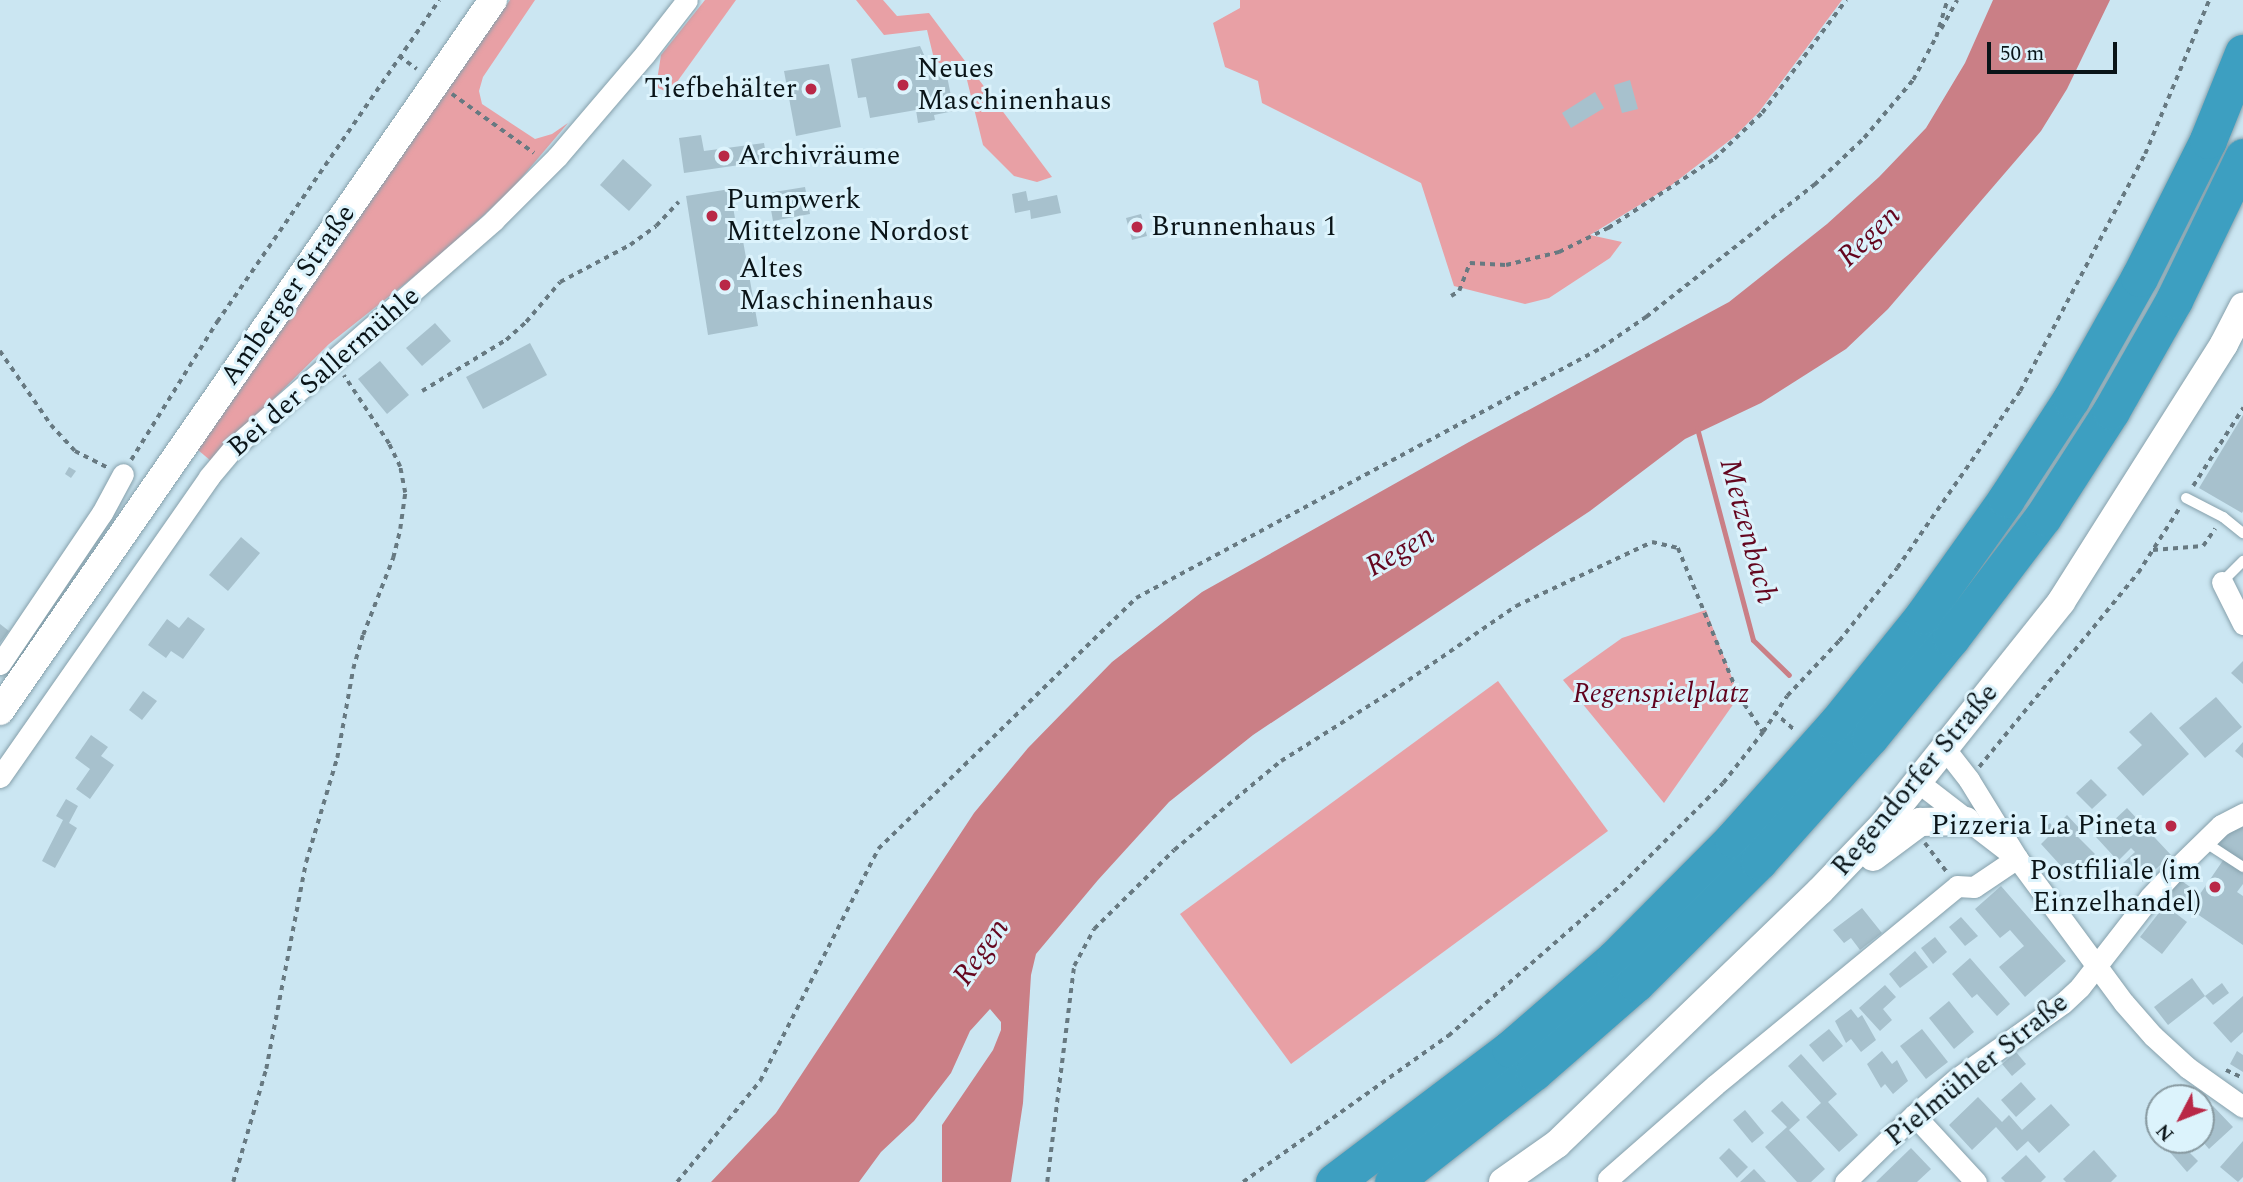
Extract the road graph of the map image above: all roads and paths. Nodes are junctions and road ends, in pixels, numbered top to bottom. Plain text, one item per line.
1 (439, 0) edge
2 (493, 0) edge
3 (687, 0) edge
4 (1846, 0) edge
5 (1947, 0) edge
6 (1957, 0) edge
7 (2209, 0) edge
8 (1936, 37) junction
9 (2243, 53) edge
10 (399, 57) junction
11 (426, 75) dead end
12 (450, 92) dead end
13 (2243, 157) edge
14 (550, 164) junction
15 (678, 202) dead end
16 (1451, 296) dead end
17 (2243, 307) edge
18 (0, 351) edge
19 (333, 361) junction
20 (422, 391) dead end
21 (2243, 408) edge
22 (123, 474) junction
23 (2186, 498) junction
24 (2223, 517) junction
25 (2243, 533) edge
26 (2153, 550) junction
27 (2243, 561) edge
28 (2222, 582) joint
29 (2243, 624) edge
30 (0, 664) edge
31 (0, 711) edge
32 (1774, 712) junction
33 (1763, 732) junction
34 (1800, 734) dead end
35 (1945, 749) junction
36 (1974, 773) dead end
37 (0, 777) edge
38 (1918, 782) junction
39 (2243, 814) edge
40 (1966, 821) junction
41 (1921, 838) dead end
42 (2203, 841) junction
43 (2017, 858) junction
44 (2243, 867) edge
45 (1957, 886) junction
46 (1820, 891) junction
47 (2097, 965) junction
48 (2243, 1107) edge
49 (1914, 1115) junction
50 (1608, 1179) dead end
51 (233, 1182) edge
52 (677, 1182) edge
53 (1047, 1182) edge
54 (1242, 1182) edge
55 (1334, 1182) edge
56 (1393, 1182) edge
57 (1503, 1182) edge
58 (1845, 1182) edge
59 (1976, 1182) edge

1 - 10 path
2 - 31 street, Amberger Straße
3 - 14 street, Bei der Sallermühle
4 - 16 path
5 - 8 path
6 - 8 path
7 - 32 path
8 - 52 path
9 - 55 highway
10 - 11 path
10 - 22 path
12 - 14 path
13 - 56 highway
14 - 19 street, Bei der Sallermühle
15 - 20 path
17 - 35 street, Regendorfer Straße
18 - 22 path
19 - 37 street, Bei der Sallermühle
19 - 51 path
21 - 23 path
22 - 30 street
23 - 24 lane
23 - 26 path
24 - 25 lane
24 - 26 path
26 - 36 path
27 - 28 lane
28 - 29 street
32 - 33 path
32 - 34 path
33 - 53 path
33 - 54 path
35 - 38 street, Regendorfer Straße
35 - 43 street
38 - 40 street
38 - 46 street, Regendorfer Straße
39 - 42 street, Pielmühler Straße
40 - 43 street
40 - 46 street
41 - 45 path
42 - 44 lane
42 - 47 street, Pielmühler Straße
43 - 45 street
43 - 47 street
45 - 50 street
46 - 57 street, Regendorfer Straße
47 - 48 street
47 - 49 street, Pielmühler Straße
49 - 58 street, Pielmühler Straße
49 - 59 street

